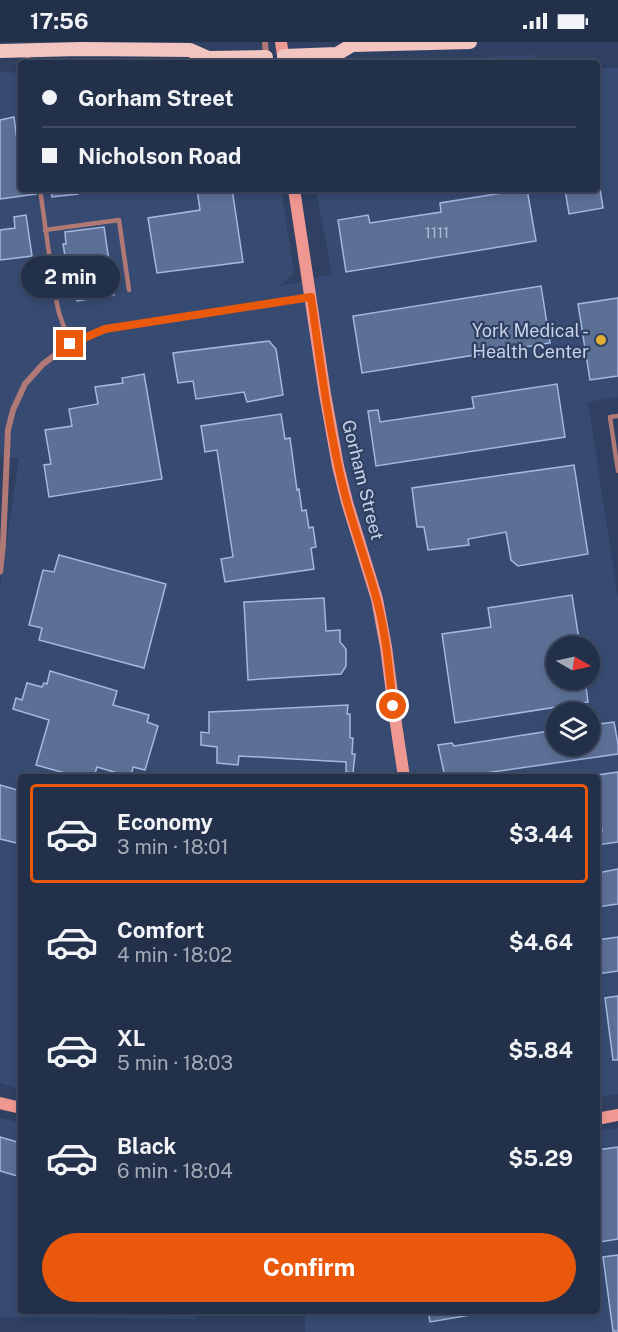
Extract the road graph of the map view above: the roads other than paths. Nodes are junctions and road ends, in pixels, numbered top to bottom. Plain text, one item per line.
1 (265, 42) edge
2 (470, 42) edge
3 (350, 44) edge
4 (195, 46) edge
5 (0, 51) edge
6 (283, 54) edge
7 (27, 57) edge
8 (267, 60) edge
9 (40, 192) edge
10 (294, 192) edge
11 (45, 230) junction
12 (129, 290) dead end
13 (311, 297) junction
14 (70, 344) junction
15 (618, 416) edge
16 (618, 471) edge
17 (0, 572) edge
18 (404, 774) edge
19 (0, 1103) edge
20 (18, 1107) edge
21 (618, 1115) edge
22 (600, 1118) edge

1 - 8 street
2 - 3 main road
3 - 6 main road
4 - 7 main road
4 - 8 main road
5 - 7 main road
6 - 8 street
9 - 11 lane
10 - 13 street, Gorham Street
11 - 12 lane
11 - 14 lane
13 - 14 street
13 - 18 street, Gorham Street
14 - 17 street
15 - 16 lane
19 - 20 street
21 - 22 street

